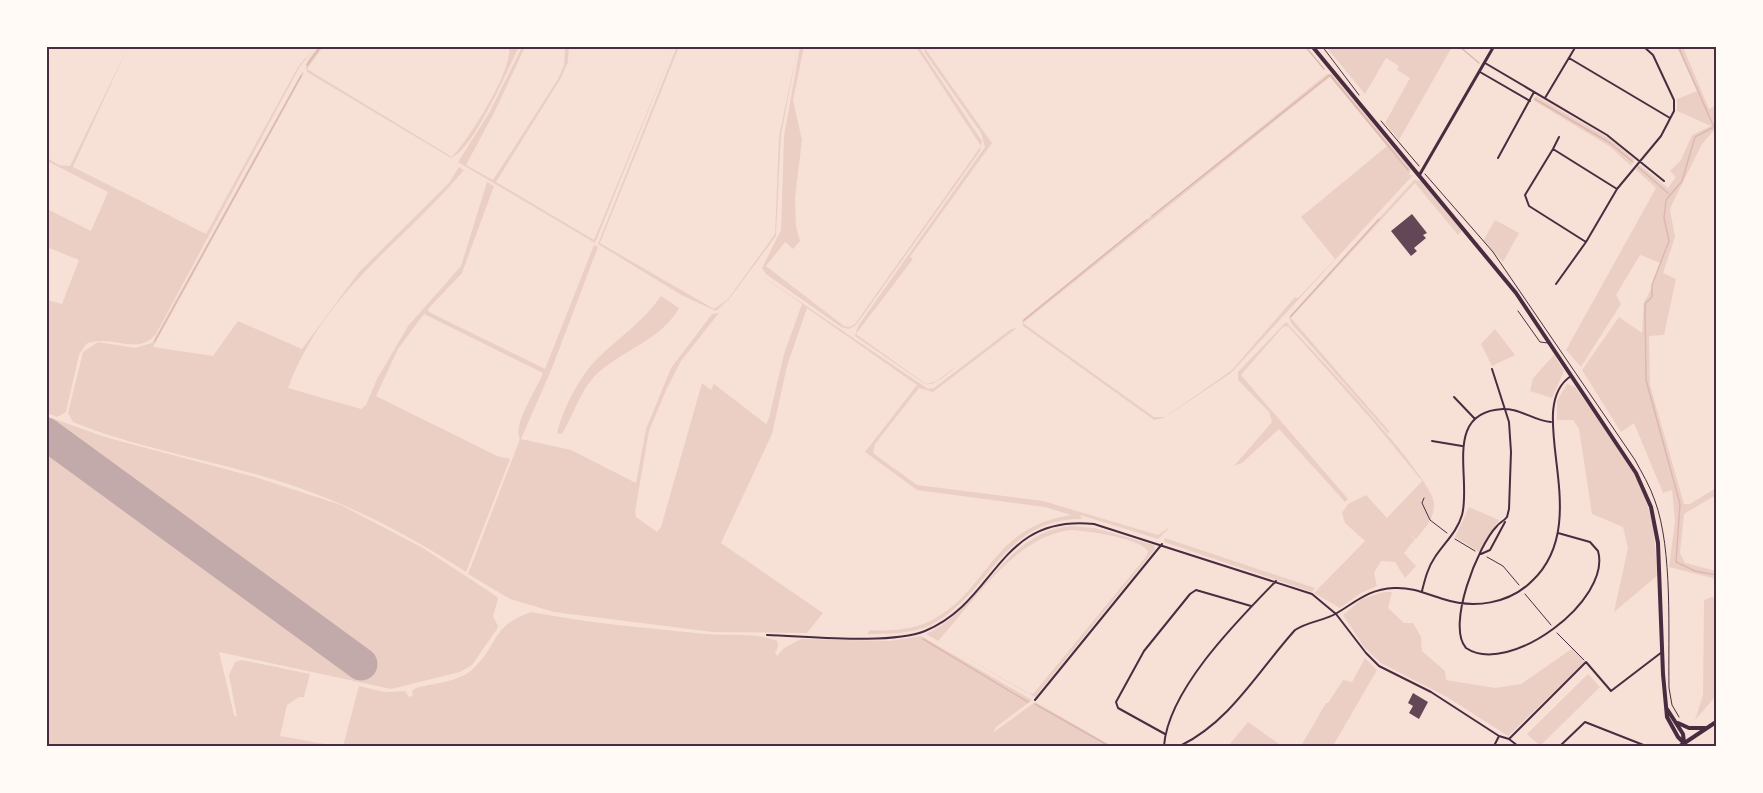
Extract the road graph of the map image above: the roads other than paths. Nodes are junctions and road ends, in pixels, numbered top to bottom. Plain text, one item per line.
1 (1312, 46) edge
2 (1494, 46) edge
3 (1576, 46) edge
4 (1643, 46) edge
5 (1569, 58) junction
6 (1485, 63) junction
7 (1480, 72) junction
8 (1534, 92) junction
9 (1545, 99) junction
10 (1530, 100) junction
11 (1671, 119) junction
12 (1559, 137) dead end
13 (1553, 149) junction
14 (1498, 158) dead end
15 (1639, 160) junction
16 (1419, 174) junction
17 (1664, 181) dead end
18 (1617, 189) junction
19 (1586, 242) junction
20 (1556, 284) dead end
21 (1518, 311) dead end
22 (1549, 342) junction
23 (1492, 369) dead end
24 (1571, 375) junction
25 (1454, 397) dead end
26 (1506, 409) junction
27 (1476, 420) junction
28 (1552, 422) junction
29 (1432, 441) dead end
30 (1463, 446) junction
31 (1505, 520) junction
32 (1558, 533) junction
33 (1162, 544) junction
34 (1481, 554) junction
35 (1276, 582) junction
36 (1422, 591) junction
37 (1463, 603) junction
38 (1251, 606) junction
39 (1336, 614) junction
40 (767, 634) dead end
41 (1662, 652) junction
42 (1035, 700) dead end
43 (1666, 708) junction
44 (1678, 720) junction
45 (1716, 722) edge
46 (1706, 728) junction
47 (1165, 734) junction
48 (1499, 736) junction
49 (1509, 739) junction
50 (1684, 743) junction
51 (1164, 747) edge
52 (1180, 747) edge
53 (1494, 747) edge
54 (1518, 747) edge
55 (1560, 747) edge
56 (1646, 747) edge
57 (1680, 747) edge

1 - 16 main road
2 - 6 street
3 - 5 street
4 - 11 street
5 - 9 street
5 - 11 street
6 - 7 street
6 - 8 street
7 - 10 street
7 - 16 street
8 - 9 street
8 - 10 street
9 - 15 street
10 - 14 street
11 - 15 street
12 - 13 street
13 - 18 street
13 - 19 street
15 - 17 street
15 - 18 street
16 - 22 main road
18 - 19 street
19 - 20 street
21 - 22 lane
22 - 24 main road
23 - 26 street
24 - 28 street
24 - 41 main road
25 - 27 street
26 - 27 street
26 - 28 street
26 - 31 street
27 - 30 street
28 - 32 street
29 - 30 street
30 - 36 street
31 - 34 street
31 - 34 street
32 - 37 street
32 - 37 street
33 - 35 street
33 - 40 street
33 - 42 street
34 - 37 street
35 - 38 street
35 - 39 street
36 - 37 street
36 - 39 street
38 - 47 street
38 - 47 street
39 - 48 street
39 - 52 street
41 - 43 main road
41 - 49 street
43 - 44 main road
43 - 50 main road
44 - 46 main road
44 - 50 main road
45 - 46 main road
46 - 50 main road
47 - 51 street
48 - 49 street
48 - 53 street
49 - 54 street
50 - 57 main road
55 - 56 street

